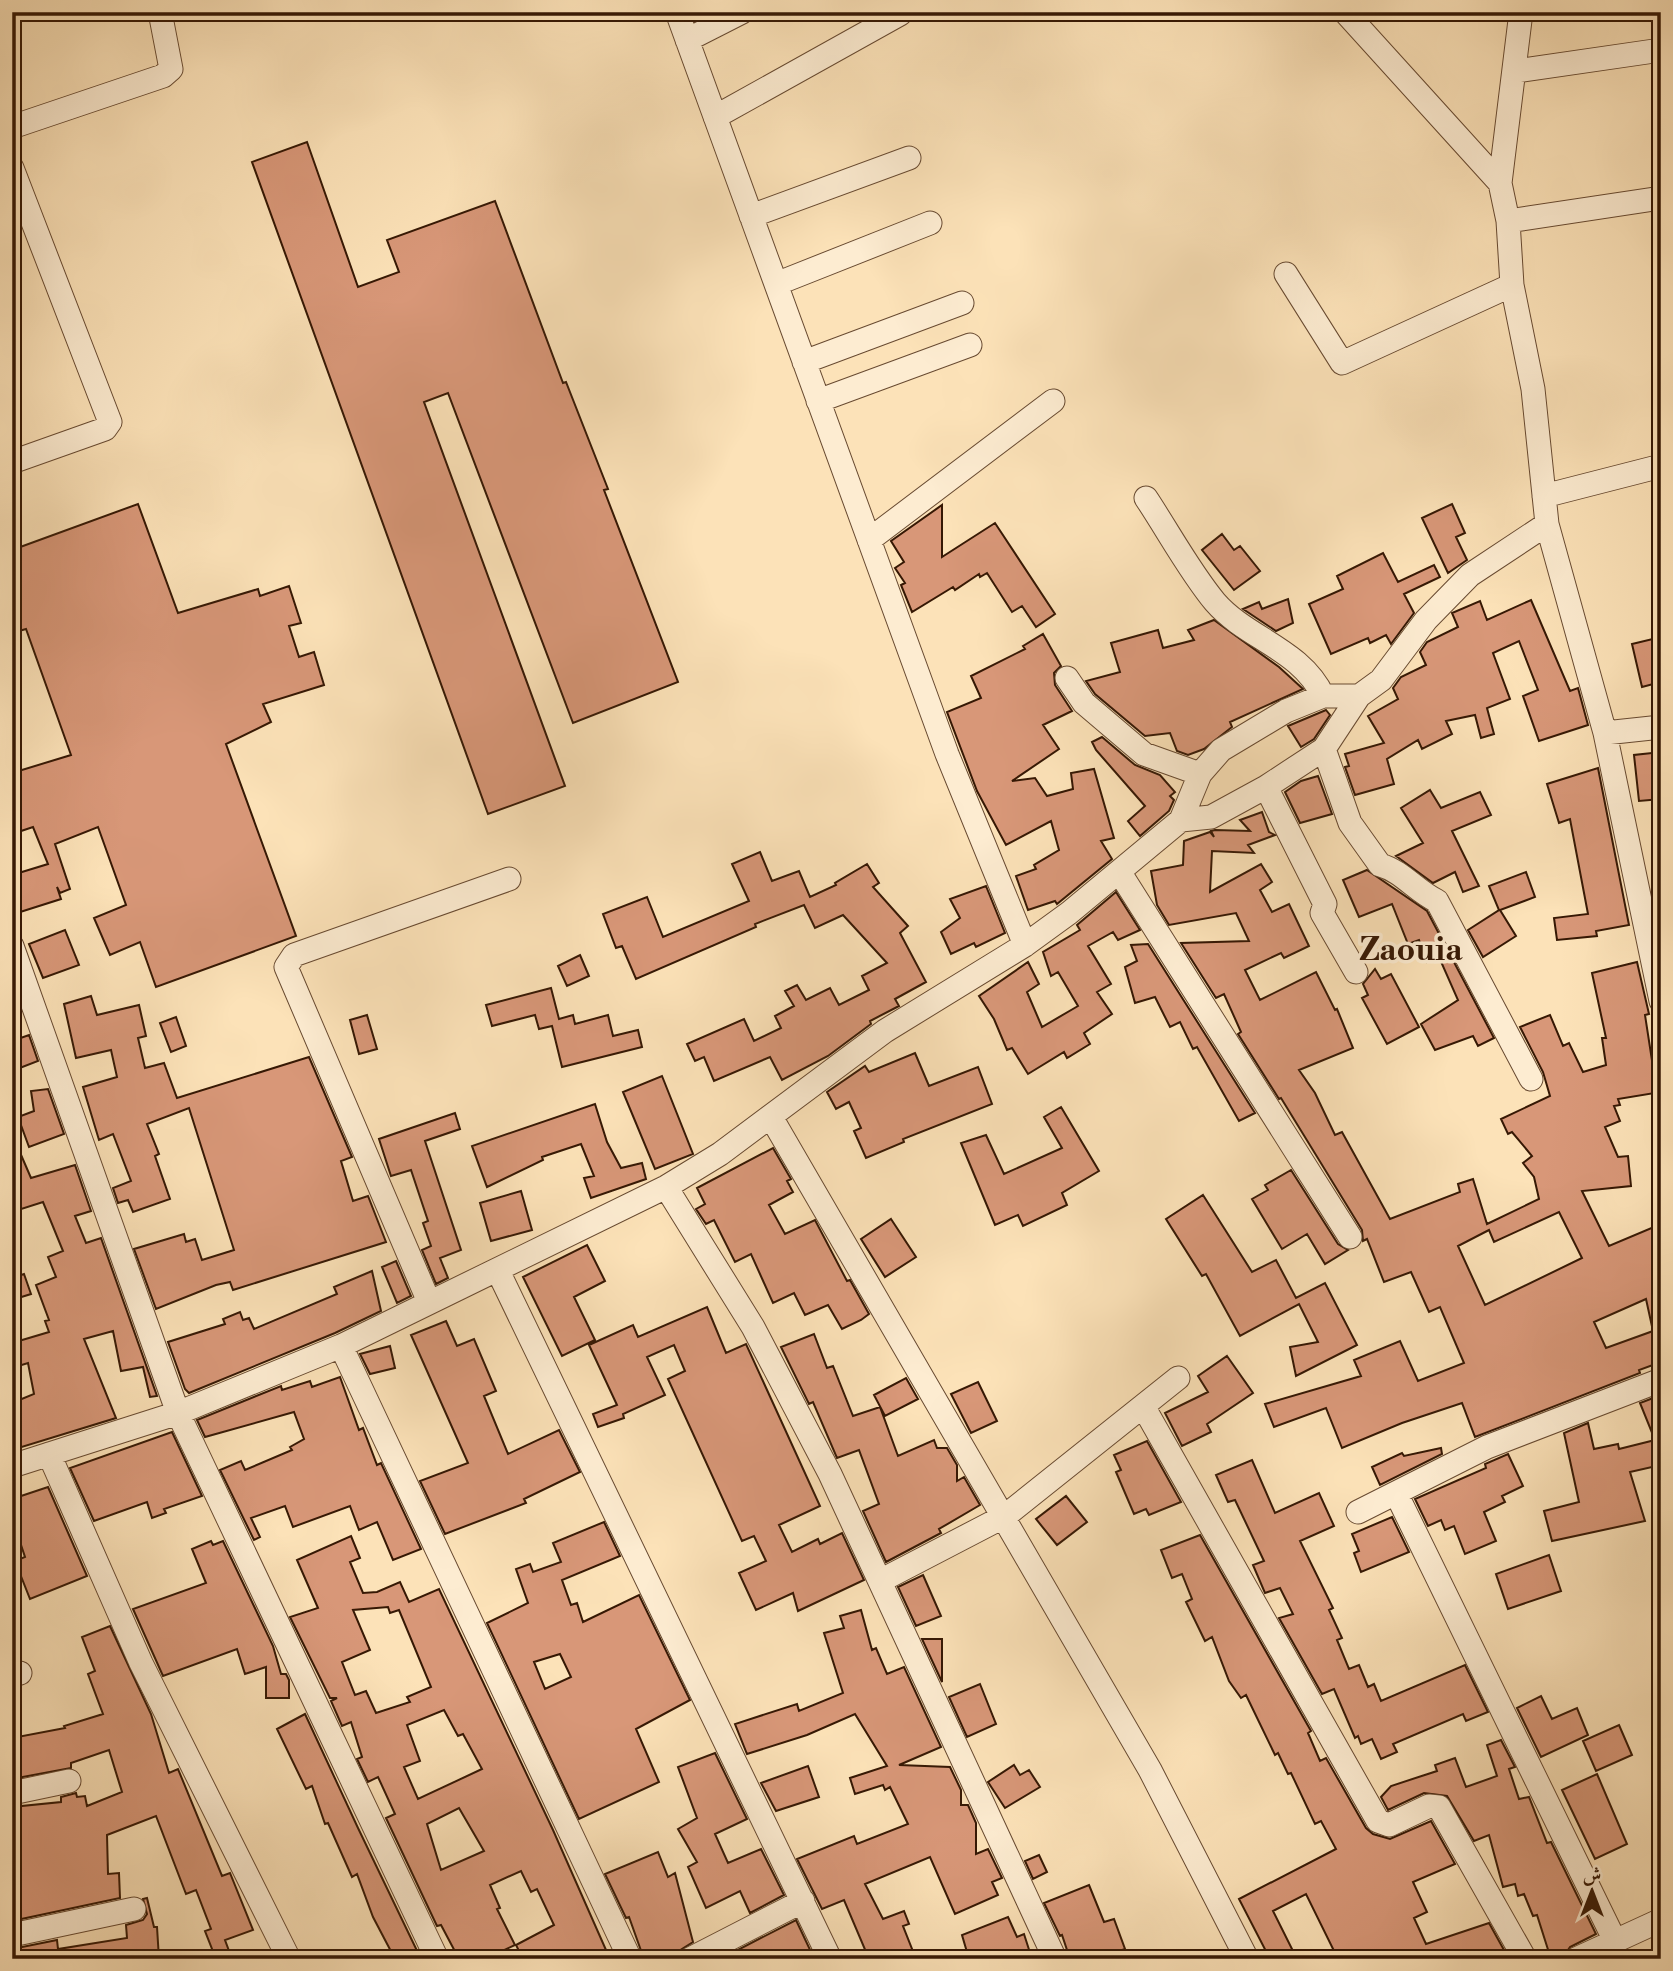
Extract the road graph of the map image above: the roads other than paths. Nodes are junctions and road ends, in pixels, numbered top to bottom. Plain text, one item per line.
1 (160, 12) edge
2 (677, 12) edge
3 (742, 12) edge
4 (1345, 12) edge
5 (1521, 12) edge
6 (901, 14) dead end
7 (687, 40) junction
8 (1661, 50) edge
9 (1516, 71) junction
10 (715, 117) junction
11 (12, 127) edge
12 (909, 158) dead end
13 (12, 169) edge
14 (1500, 183) junction
15 (1661, 198) edge
16 (751, 216) junction
17 (1508, 221) junction
18 (930, 223) dead end
19 (1286, 274) dead end
20 (776, 285) junction
21 (1512, 285) junction
22 (962, 303) dead end
23 (970, 345) dead end
24 (804, 362) junction
25 (818, 401) junction
26 (1053, 401) dead end
27 (12, 462) edge
28 (1661, 466) edge
29 (1544, 495) junction
30 (1146, 498) dead end
31 (1548, 524) junction
32 (869, 540) junction
33 (1067, 678) dead end
34 (1323, 696) junction
35 (1359, 696) junction
36 (1661, 727) edge
37 (1605, 733) junction
38 (1325, 748) junction
39 (1200, 774) junction
40 (1266, 788) junction
41 (1181, 820) junction
42 (1120, 873) junction
43 (509, 878) dead end
44 (1025, 945) junction
45 (12, 946) edge
46 (1356, 972) dead end
47 (1661, 1002) edge
48 (1531, 1079) dead end
49 (771, 1117) junction
50 (666, 1187) junction
51 (1350, 1237) dead end
52 (498, 1270) junction
53 (429, 1302) junction
54 (341, 1346) junction
55 (1178, 1378) dead end
56 (1661, 1380) edge
57 (1143, 1406) junction
58 (178, 1413) junction
59 (49, 1454) junction
60 (14, 1460) edge
61 (1396, 1493) junction
62 (1358, 1512) dead end
63 (1005, 1516) junction
64 (880, 1581) junction
65 (69, 1781) dead end
66 (12, 1793) edge
67 (803, 1901) junction
68 (134, 1909) dead end
69 (1661, 1920) edge
70 (12, 1936) edge
71 (1615, 1941) junction
72 (289, 1959) edge
73 (437, 1959) edge
74 (630, 1959) edge
75 (690, 1959) edge
76 (830, 1959) edge
77 (1055, 1959) edge
78 (1247, 1959) edge
79 (1525, 1959) edge
80 (1576, 1959) edge

1 - 11 street
2 - 7 street
3 - 7 street
4 - 14 street
5 - 9 street
6 - 10 street
7 - 10 street
8 - 9 street
9 - 14 street
10 - 16 street
12 - 16 street
13 - 27 street
14 - 17 street
15 - 17 street
16 - 20 street
17 - 21 street
18 - 20 street
19 - 21 street
20 - 24 street
21 - 29 street
22 - 24 street
23 - 25 street
24 - 25 street
25 - 32 street
26 - 32 street
28 - 29 street
29 - 31 street
30 - 34 street
31 - 35 street
31 - 37 street
32 - 44 street
33 - 39 street
34 - 35 street
34 - 39 street
35 - 38 street
36 - 37 street
37 - 47 street
38 - 40 street
38 - 48 street
39 - 41 street
40 - 41 street
40 - 46 street
41 - 42 street
42 - 44 street
42 - 51 street
43 - 53 street
44 - 49 street
45 - 58 street
49 - 50 street
49 - 63 street
50 - 52 street
50 - 64 street
52 - 53 street
52 - 67 street
53 - 54 street
54 - 58 street
54 - 74 street
55 - 57 street
56 - 61 street
57 - 63 street
57 - 79 street
58 - 59 street
58 - 73 street
59 - 60 street
59 - 72 street
61 - 62 street
61 - 71 street
63 - 64 street
63 - 78 street
64 - 77 street
65 - 66 street
67 - 75 street
67 - 76 street
68 - 70 street
69 - 71 street
71 - 80 street

